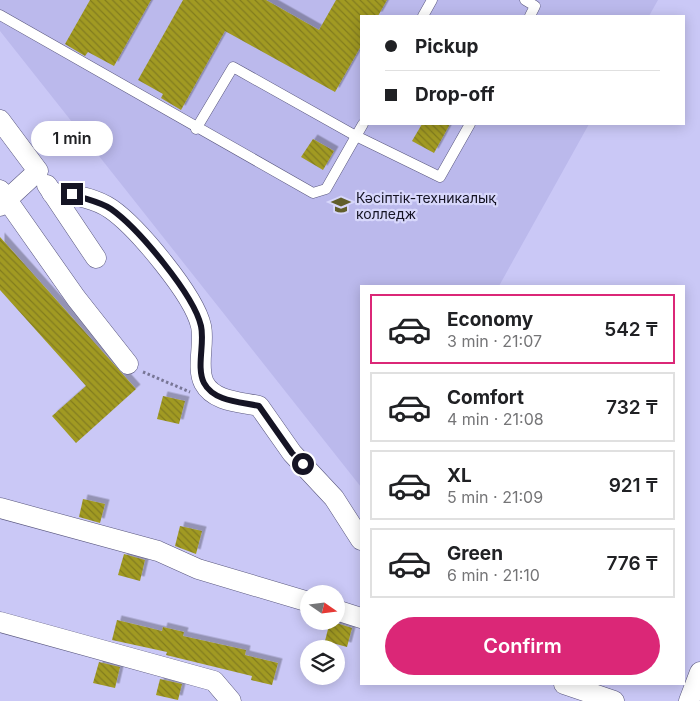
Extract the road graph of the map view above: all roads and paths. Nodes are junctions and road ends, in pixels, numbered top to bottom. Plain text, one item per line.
1 (432, 0) edge
2 (525, 0) edge
3 (0, 15) edge
4 (424, 15) edge
5 (530, 15) edge
6 (0, 120) edge
7 (362, 125) edge
8 (469, 125) edge
9 (196, 129) junction
10 (356, 136) junction
11 (38, 171) junction
12 (52, 193) junction
13 (3, 199) edge
14 (96, 258) dead end
15 (128, 364) joint
16 (213, 393) junction
17 (0, 508) edge
18 (360, 538) edge
19 (300, 599) edge
20 (345, 613) edge
21 (360, 618) edge
22 (0, 622) edge
23 (700, 672) edge
24 (567, 685) edge
25 (231, 701) edge
26 (614, 701) edge
27 (689, 701) edge

1 - 4 lane
2 - 5 lane
3 - 9 lane
6 - 11 street
7 - 10 lane
8 - 10 lane
9 - 10 lane
9 - 10 lane
11 - 12 street
11 - 13 street
12 - 14 street
12 - 16 street
13 - 15 street
15 - 16 path
16 - 18 street
17 - 19 street
20 - 21 street
22 - 25 street
23 - 27 street
24 - 26 street

